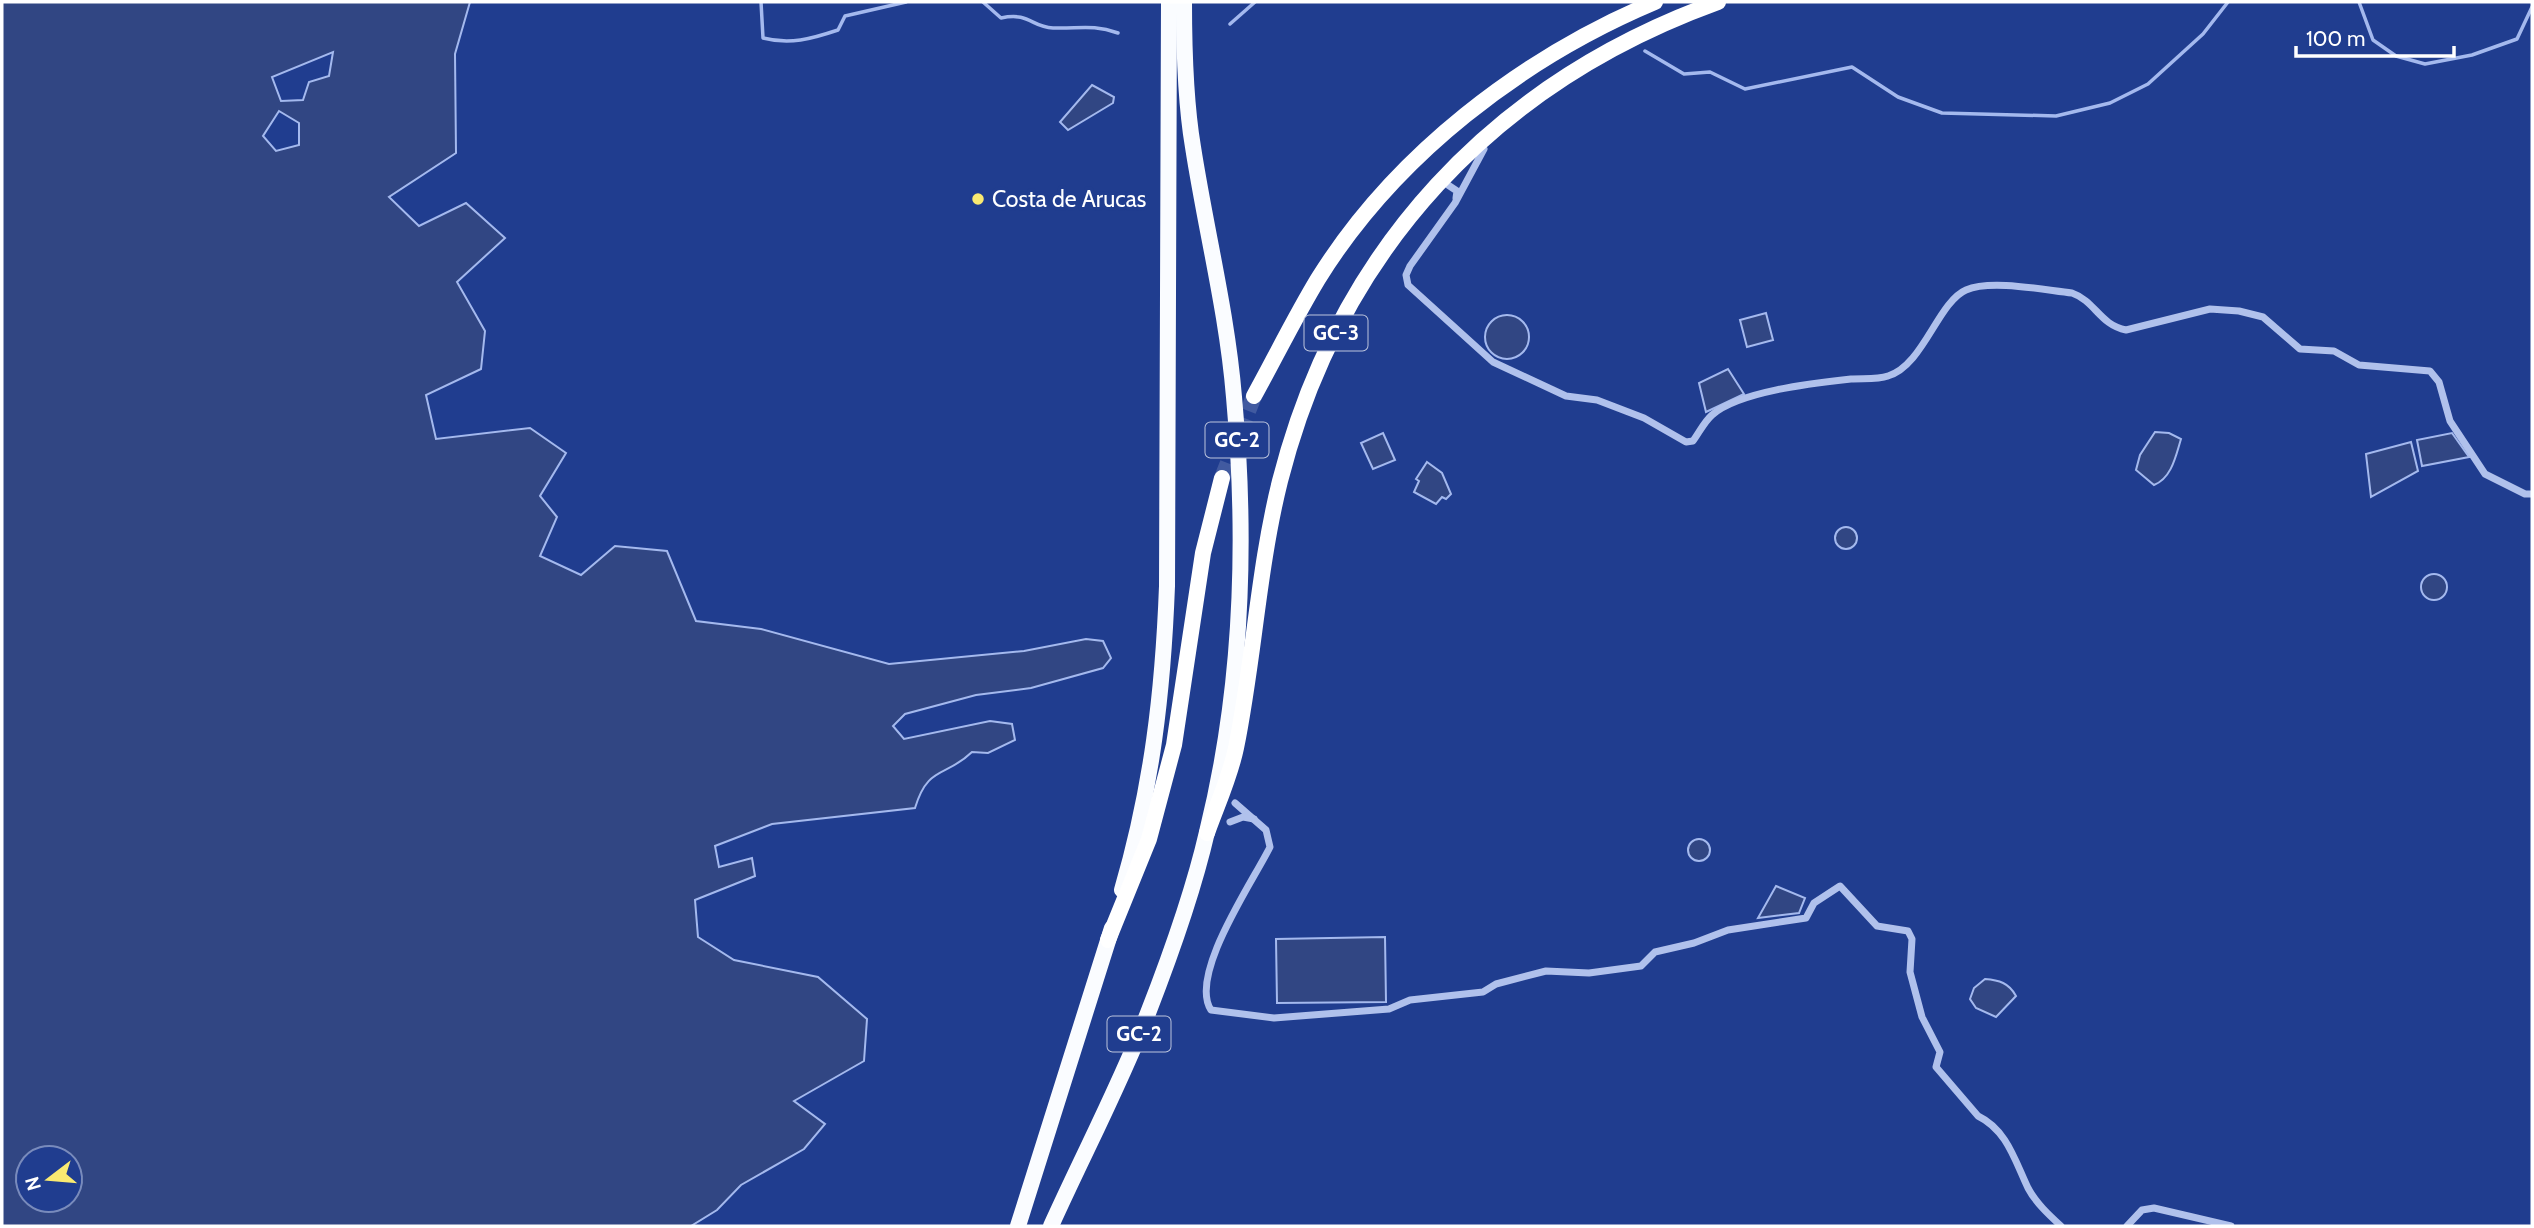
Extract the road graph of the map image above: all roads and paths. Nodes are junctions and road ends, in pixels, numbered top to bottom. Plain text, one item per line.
1 (1180, 2) edge
2 (1655, 2) edge
3 (1718, 2) edge
4 (1673, 18) junction
5 (1485, 149) junction
6 (1448, 185) joint
7 (1455, 202) junction
8 (1254, 396) tunnel mouth
9 (1222, 478) tunnel mouth
10 (2532, 494) edge
11 (1235, 803) dead end
12 (1255, 819) junction
13 (1230, 822) dead end
14 (1207, 833) junction
15 (1108, 940) junction
16 (1017, 1226) edge
17 (1051, 1226) edge
18 (2061, 1226) edge
19 (2127, 1226) edge
20 (2231, 1226) edge

1 - 14 highway, GC-2
1 - 15 highway, GC-2
2 - 8 highway, GC-3
3 - 4 highway, GC-3
4 - 5 highway
4 - 14 highway, GC-3
5 - 6 highway
5 - 7 street
6 - 7 street
7 - 10 street
9 - 15 highway
11 - 12 street
12 - 13 street
12 - 18 street
14 - 17 highway, GC-2
15 - 16 highway, GC-2
19 - 20 street

